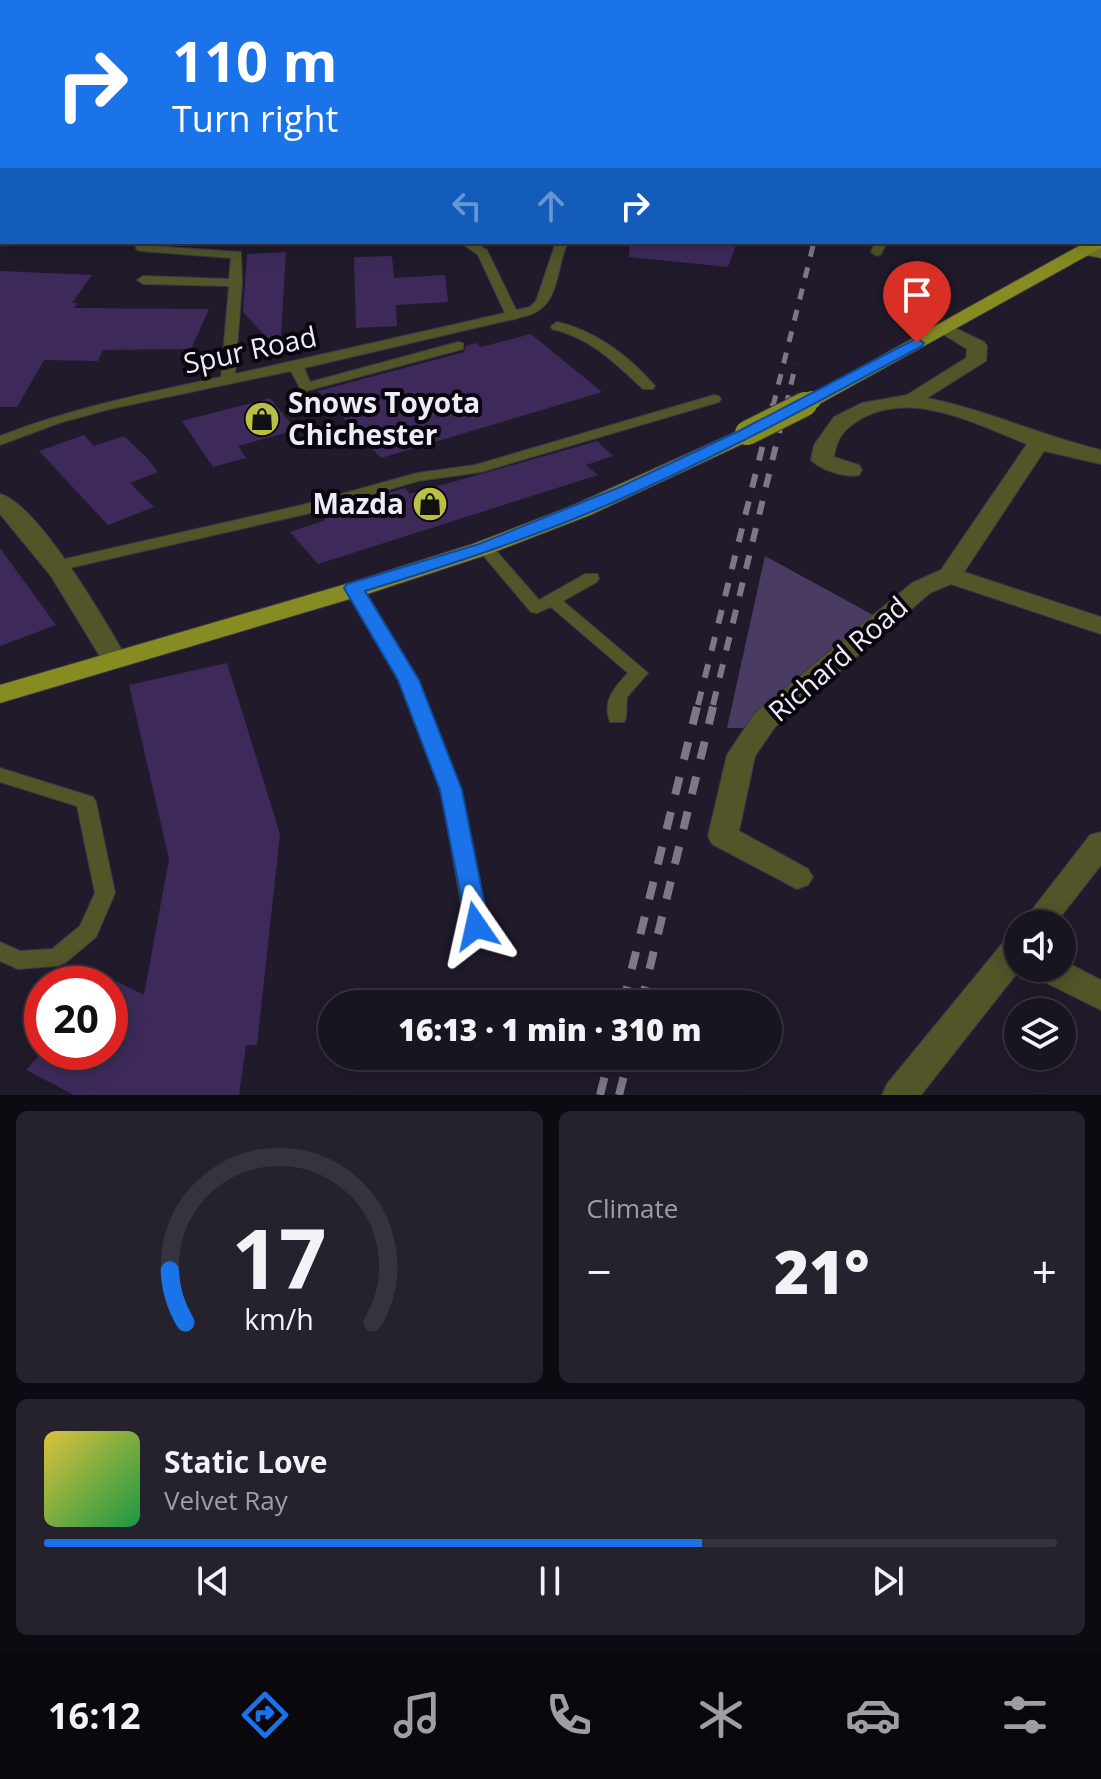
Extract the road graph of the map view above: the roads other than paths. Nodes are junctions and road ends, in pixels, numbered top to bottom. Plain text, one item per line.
1 (469, 244) edge
2 (561, 244) edge
3 (1098, 246) edge
4 (140, 247) dead end
5 (143, 280) dead end
6 (236, 283) junction
7 (513, 317) junction
8 (557, 326) dead end
9 (943, 328) junction
10 (316, 342) dead end
11 (458, 346) dead end
12 (325, 359) junction
13 (296, 366) junction
14 (228, 380) junction
15 (648, 386) dead end
16 (714, 399) dead end
17 (914, 401) junction
18 (0, 441) edge
19 (1045, 443) junction
20 (1101, 457) edge
21 (851, 470) dead end
22 (0, 501) edge
23 (485, 548) junction
24 (56, 566) junction
25 (950, 575) junction
26 (591, 578) dead end
27 (354, 588) junction
28 (552, 600) junction
29 (1101, 626) edge
30 (113, 657) junction
31 (0, 694) edge
32 (617, 718) dead end
33 (0, 775) edge
34 (1101, 843) edge
35 (797, 877) dead end
36 (1048, 910) edge
37 (476, 926) dead end
38 (0, 951) edge
39 (1004, 967) edge
40 (1074, 982) edge
41 (1101, 996) edge
42 (900, 1095) edge

1 - 7 lane
2 - 7 lane, Spur Road
3 - 9 main road
4 - 6 lane
5 - 6 lane
6 - 14 lane
7 - 12 lane, Spur Road
8 - 15 lane
9 - 17 street
9 - 23 main road, bridge
10 - 12 lane
11 - 13 lane
12 - 13 lane, Spur Road
13 - 14 lane, Spur Road
14 - 18 lane, Spur Road
16 - 24 lane
17 - 19 street
17 - 21 street
19 - 20 street
19 - 25 street, Richard Road
22 - 24 street
23 - 27 main road
23 - 28 lane
24 - 30 street
25 - 29 street
25 - 35 street, Richard Road
26 - 28 lane
27 - 30 main road
27 - 37 lane
28 - 32 lane
30 - 31 main road
33 - 38 lane
34 - 36 street
39 - 42 street
40 - 41 street

